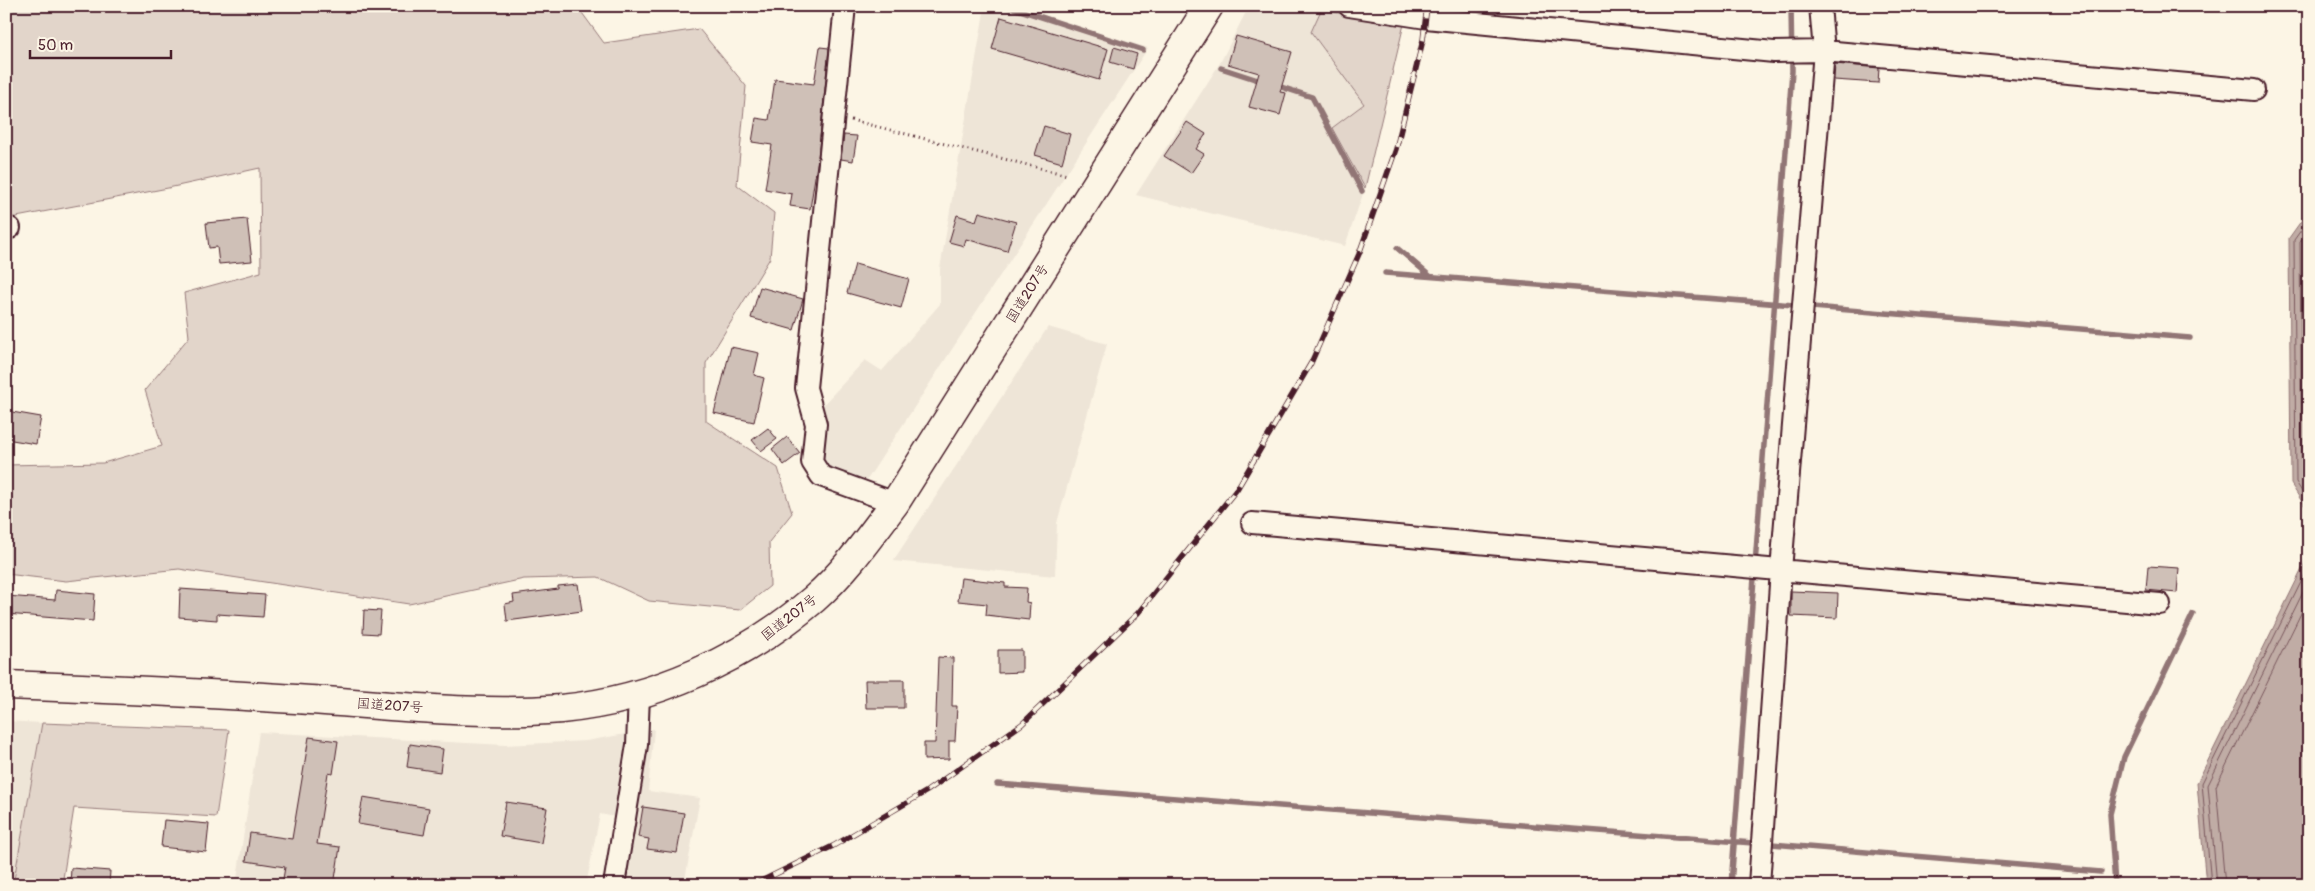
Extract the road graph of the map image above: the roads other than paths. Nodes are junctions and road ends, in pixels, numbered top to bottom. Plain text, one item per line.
1 (845, 6) edge
2 (1209, 6) edge
3 (1348, 6) edge
4 (1820, 6) edge
5 (1824, 52) junction
6 (2254, 90) dead end
7 (895, 503) junction
8 (1252, 523) dead end
9 (1773, 570) junction
10 (2160, 604) dead end
11 (6, 685) edge
12 (639, 695) junction
13 (614, 885) edge
14 (1759, 885) edge

1 - 7 street
2 - 7 highway, 国道207号
3 - 5 street
4 - 5 street
5 - 6 street
5 - 9 street
7 - 12 highway, 国道207号
8 - 9 street
9 - 10 street
9 - 14 street
11 - 12 highway, 国道207号
12 - 13 street

